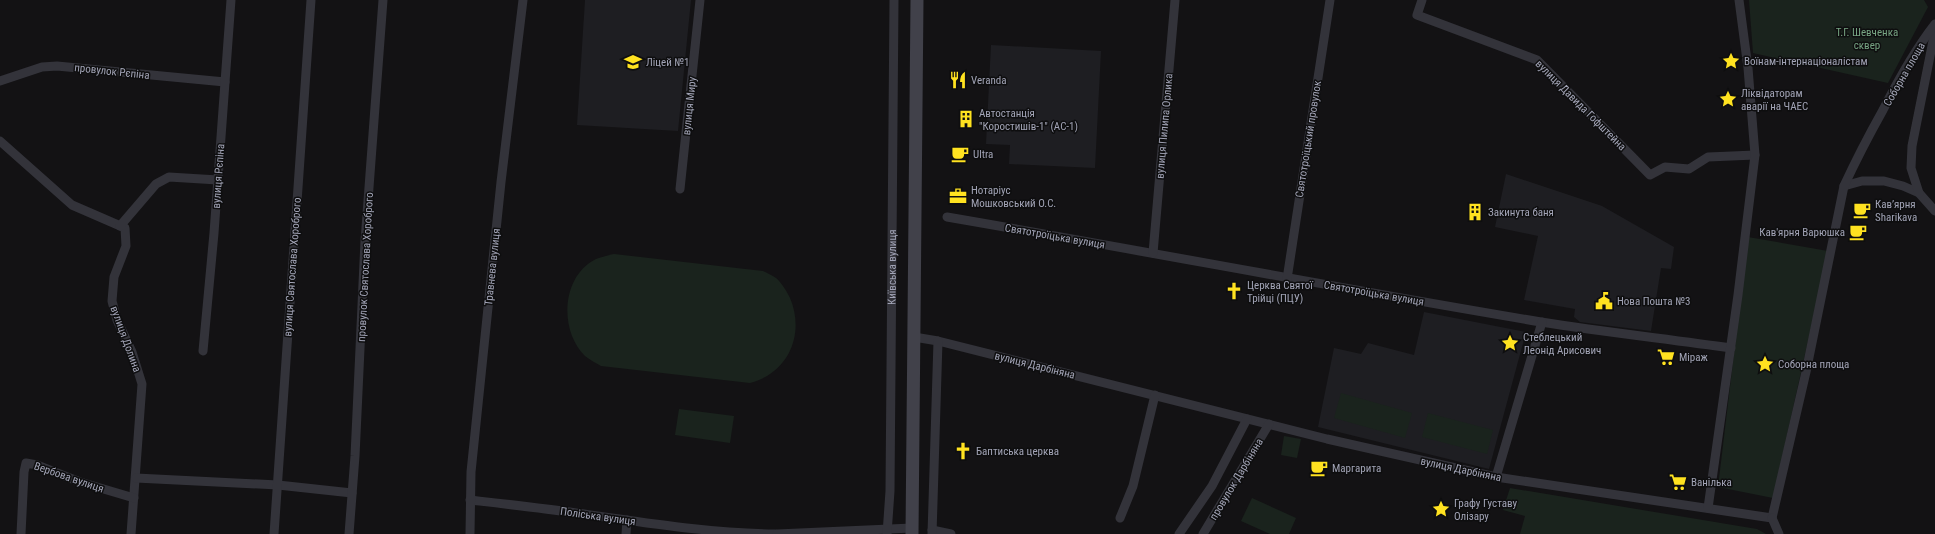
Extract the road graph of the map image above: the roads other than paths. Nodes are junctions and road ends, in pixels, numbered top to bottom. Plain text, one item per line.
1 (232, 0) edge
2 (311, 0) edge
3 (383, 0) edge
4 (523, 0) edge
5 (700, 0) edge
6 (894, 0) edge
7 (917, 0) edge
8 (1175, 0) edge
9 (1330, 0) edge
10 (1422, 0) edge
11 (1739, 0) edge
12 (1935, 24) edge
13 (1935, 31) edge
14 (0, 81) edge
15 (225, 82) junction
16 (1925, 82) junction
17 (1935, 84) edge
18 (0, 141) edge
19 (1755, 155) junction
20 (218, 180) junction
21 (1844, 186) junction
22 (680, 189) dead end
23 (1919, 193) junction
24 (1935, 211) edge
25 (947, 217) dead end
26 (120, 226) junction
27 (1153, 253) junction
28 (1287, 279) junction
29 (1542, 322) junction
30 (914, 337) junction
31 (938, 340) junction
32 (1731, 348) junction
33 (203, 351) dead end
34 (1155, 395) junction
35 (1247, 418) junction
36 (1269, 424) junction
37 (1496, 477) junction
38 (136, 478) junction
39 (278, 485) junction
40 (352, 493) junction
41 (134, 498) junction
42 (470, 500) junction
43 (1708, 508) junction
44 (1120, 518) dead end
45 (1772, 518) junction
46 (627, 520) junction
47 (912, 531) edge
48 (887, 532) edge
49 (932, 532) edge
50 (21, 534) edge
51 (132, 534) edge
52 (274, 534) edge
53 (349, 534) edge
54 (470, 534) edge
55 (626, 534) edge
56 (776, 534) edge
57 (951, 534) edge
58 (1179, 534) edge
59 (1203, 534) edge
60 (1779, 534) edge

1 - 15 street, вулиця Рєпіна
2 - 39 street, вулиця Святослава Хороброго
3 - 40 street, провулок Святослава Хороброго
4 - 42 street, Травнева вулиця
5 - 22 street, вулиця Миру
6 - 48 street, Київська вулиця
7 - 30 main road
8 - 27 street, вулиця Пилипа Орлика
9 - 28 street, Святотроїцький провулок
10 - 19 street, вулиця Давида Гофштейна
11 - 19 street
12 - 21 street, Соборна площа
13 - 16 street
14 - 15 street, провулок Рєпіна
15 - 20 street, вулиця Рєпіна
16 - 17 street
16 - 23 street
18 - 26 street
19 - 32 street
20 - 26 street
20 - 33 street, вулиця Рєпіна
21 - 23 street
21 - 45 street, Соборна площа
23 - 24 street
25 - 27 street, Святотроїцька вулиця
26 - 38 street, вулиця Долина
27 - 28 street, Святотроїцька вулиця
28 - 29 street, Святотроїцька вулиця
29 - 32 street, Святотроїцька вулиця
29 - 37 street
30 - 31 street, вулиця Дарбіняна
30 - 47 main road
31 - 34 street, вулиця Дарбіняна
31 - 49 street
32 - 43 street
34 - 35 street, вулиця Дарбіняна
34 - 44 street
35 - 36 street, вулиця Дарбіняна
35 - 58 street
36 - 37 street, вулиця Дарбіняна
36 - 59 street, провулок Дарбіняна
37 - 43 street, вулиця Дарбіняна
38 - 39 street
38 - 41 street, вулиця Долина
39 - 40 street
39 - 52 street, вулиця Святослава Хороброго
40 - 53 street, провулок Святослава Хороброго
41 - 50 street, Вербова вулиця
41 - 51 street, вулиця Долина
42 - 46 street, Поліська вулиця
42 - 54 street, Травнева вулиця
43 - 45 street, вулиця Дарбіняна
45 - 60 street
46 - 55 street
46 - 56 street, Поліська вулиця
47 - 48 street, Поліська вулиця
48 - 56 street, Поліська вулиця
49 - 57 street

